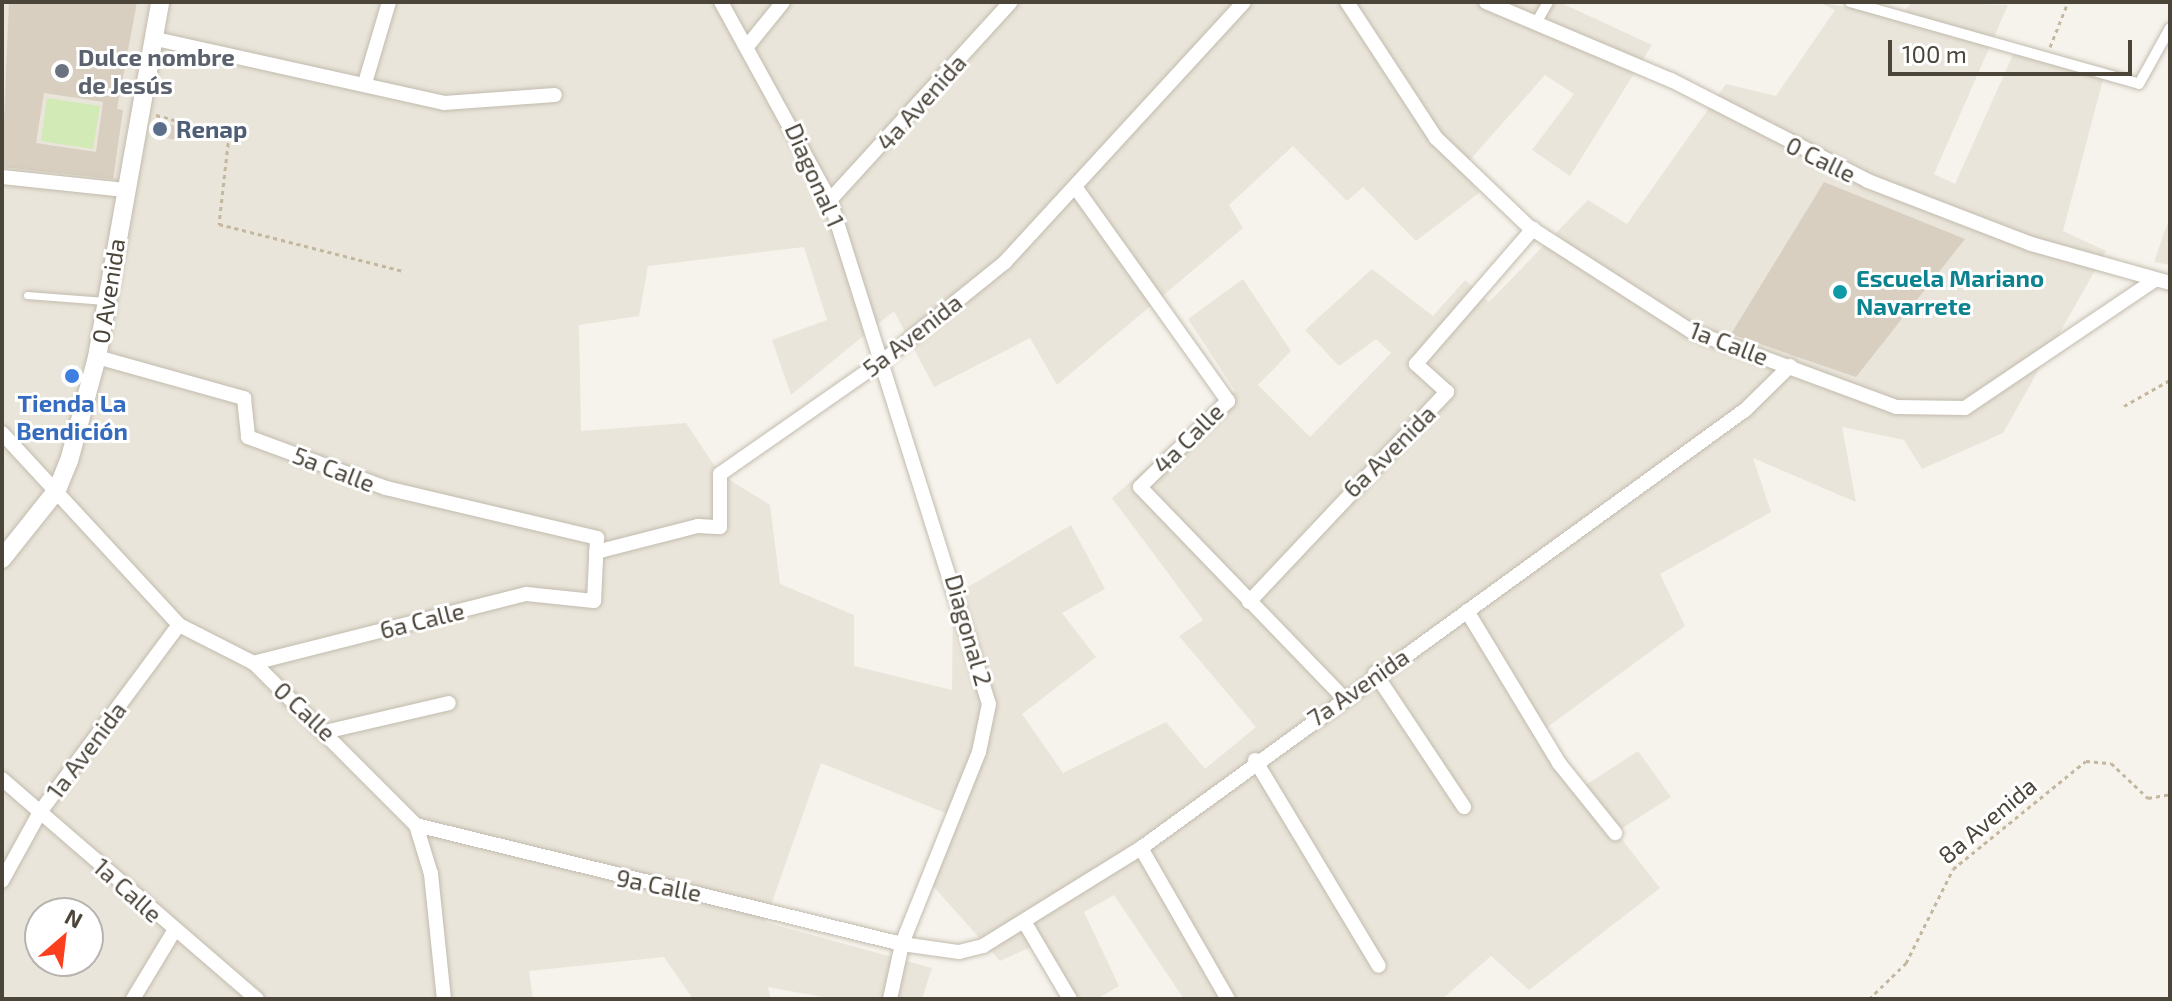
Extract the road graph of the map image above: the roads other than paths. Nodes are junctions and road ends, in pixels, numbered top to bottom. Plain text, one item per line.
1 (160, 2) edge
2 (389, 2) edge
3 (721, 2) edge
4 (783, 2) edge
5 (1011, 2) edge
6 (1244, 2) edge
7 (1347, 2) edge
8 (1486, 2) edge
9 (1548, 2) edge
10 (1850, 2) edge
11 (1536, 23) junction
12 (2170, 28) edge
13 (156, 39) junction
14 (749, 44) junction
15 (365, 83) junction
16 (555, 95) dead end
17 (2, 177) edge
18 (1076, 188) junction
19 (125, 190) junction
20 (830, 200) junction
21 (1533, 229) junction
22 (2162, 282) edge
23 (27, 295) dead end
24 (107, 302) junction
25 (97, 357) junction
26 (885, 359) junction
27 (1790, 366) junction
28 (2, 433) edge
29 (57, 490) junction
30 (596, 552) junction
31 (2, 559) edge
32 (1249, 602) junction
33 (1467, 611) junction
34 (179, 625) junction
35 (254, 663) junction
36 (1375, 673) junction
37 (1343, 697) junction
38 (449, 703) dead end
39 (329, 731) junction
40 (1255, 760) junction
41 (2, 779) edge
42 (1464, 807) dead end
43 (40, 812) junction
44 (416, 825) junction
45 (1615, 833) dead end
46 (1141, 848) junction
47 (2, 881) edge
48 (1025, 923) junction
49 (174, 931) junction
50 (902, 944) junction
51 (1379, 966) dead end
52 (133, 999) edge
53 (257, 999) edge
54 (444, 999) edge
55 (890, 999) edge
56 (1070, 999) edge
57 (1228, 999) edge

1 - 13 street, 0 Avenida
2 - 15 street
3 - 14 street, Diagonal 1
4 - 14 street
5 - 20 street, 4a Avenida
6 - 18 street, 5a Avenida
7 - 21 street, 1a Calle
8 - 11 street, 0 Calle
9 - 11 street
10 - 12 street
11 - 22 street, 0 Calle
13 - 15 street
13 - 19 street, 0 Avenida
14 - 20 street, Diagonal 1
15 - 16 street
17 - 19 street
18 - 26 street, 5a Avenida
18 - 32 street, 4a Calle
19 - 24 street, 0 Avenida
20 - 26 street, Diagonal 1
21 - 27 street, 1a Calle
21 - 32 street, 6a Avenida
22 - 27 street, 1a Calle
23 - 24 lane
24 - 25 street, 0 Avenida
25 - 29 street, 0 Avenida
25 - 30 street, 5a Calle
26 - 30 street, 5a Avenida
26 - 50 street, Diagonal 2
27 - 33 street, 7a Avenida
28 - 29 street
29 - 31 street, 0 Avenida
29 - 34 street, 0 Calle
30 - 35 street, 6a Calle
32 - 37 street, 4a Calle
33 - 36 street, 7a Avenida
33 - 45 street
34 - 35 street, 0 Calle
34 - 43 street, 1a Avenida
35 - 39 street, 0 Calle
36 - 37 street, 7a Avenida
36 - 42 street
37 - 40 street, 7a Avenida
38 - 39 street
39 - 44 street, 0 Calle
40 - 46 street, 7a Avenida
40 - 51 street
41 - 43 street, 1a Calle
43 - 47 street, 1a Avenida
43 - 49 street, 1a Calle
44 - 50 street, 9a Calle
44 - 54 street, 0 Calle
46 - 48 street, 7a Avenida
46 - 57 street
48 - 50 street, 7a Avenida
48 - 56 street
49 - 52 street
49 - 53 street, 1a Calle
50 - 55 street, Diagonal 2

